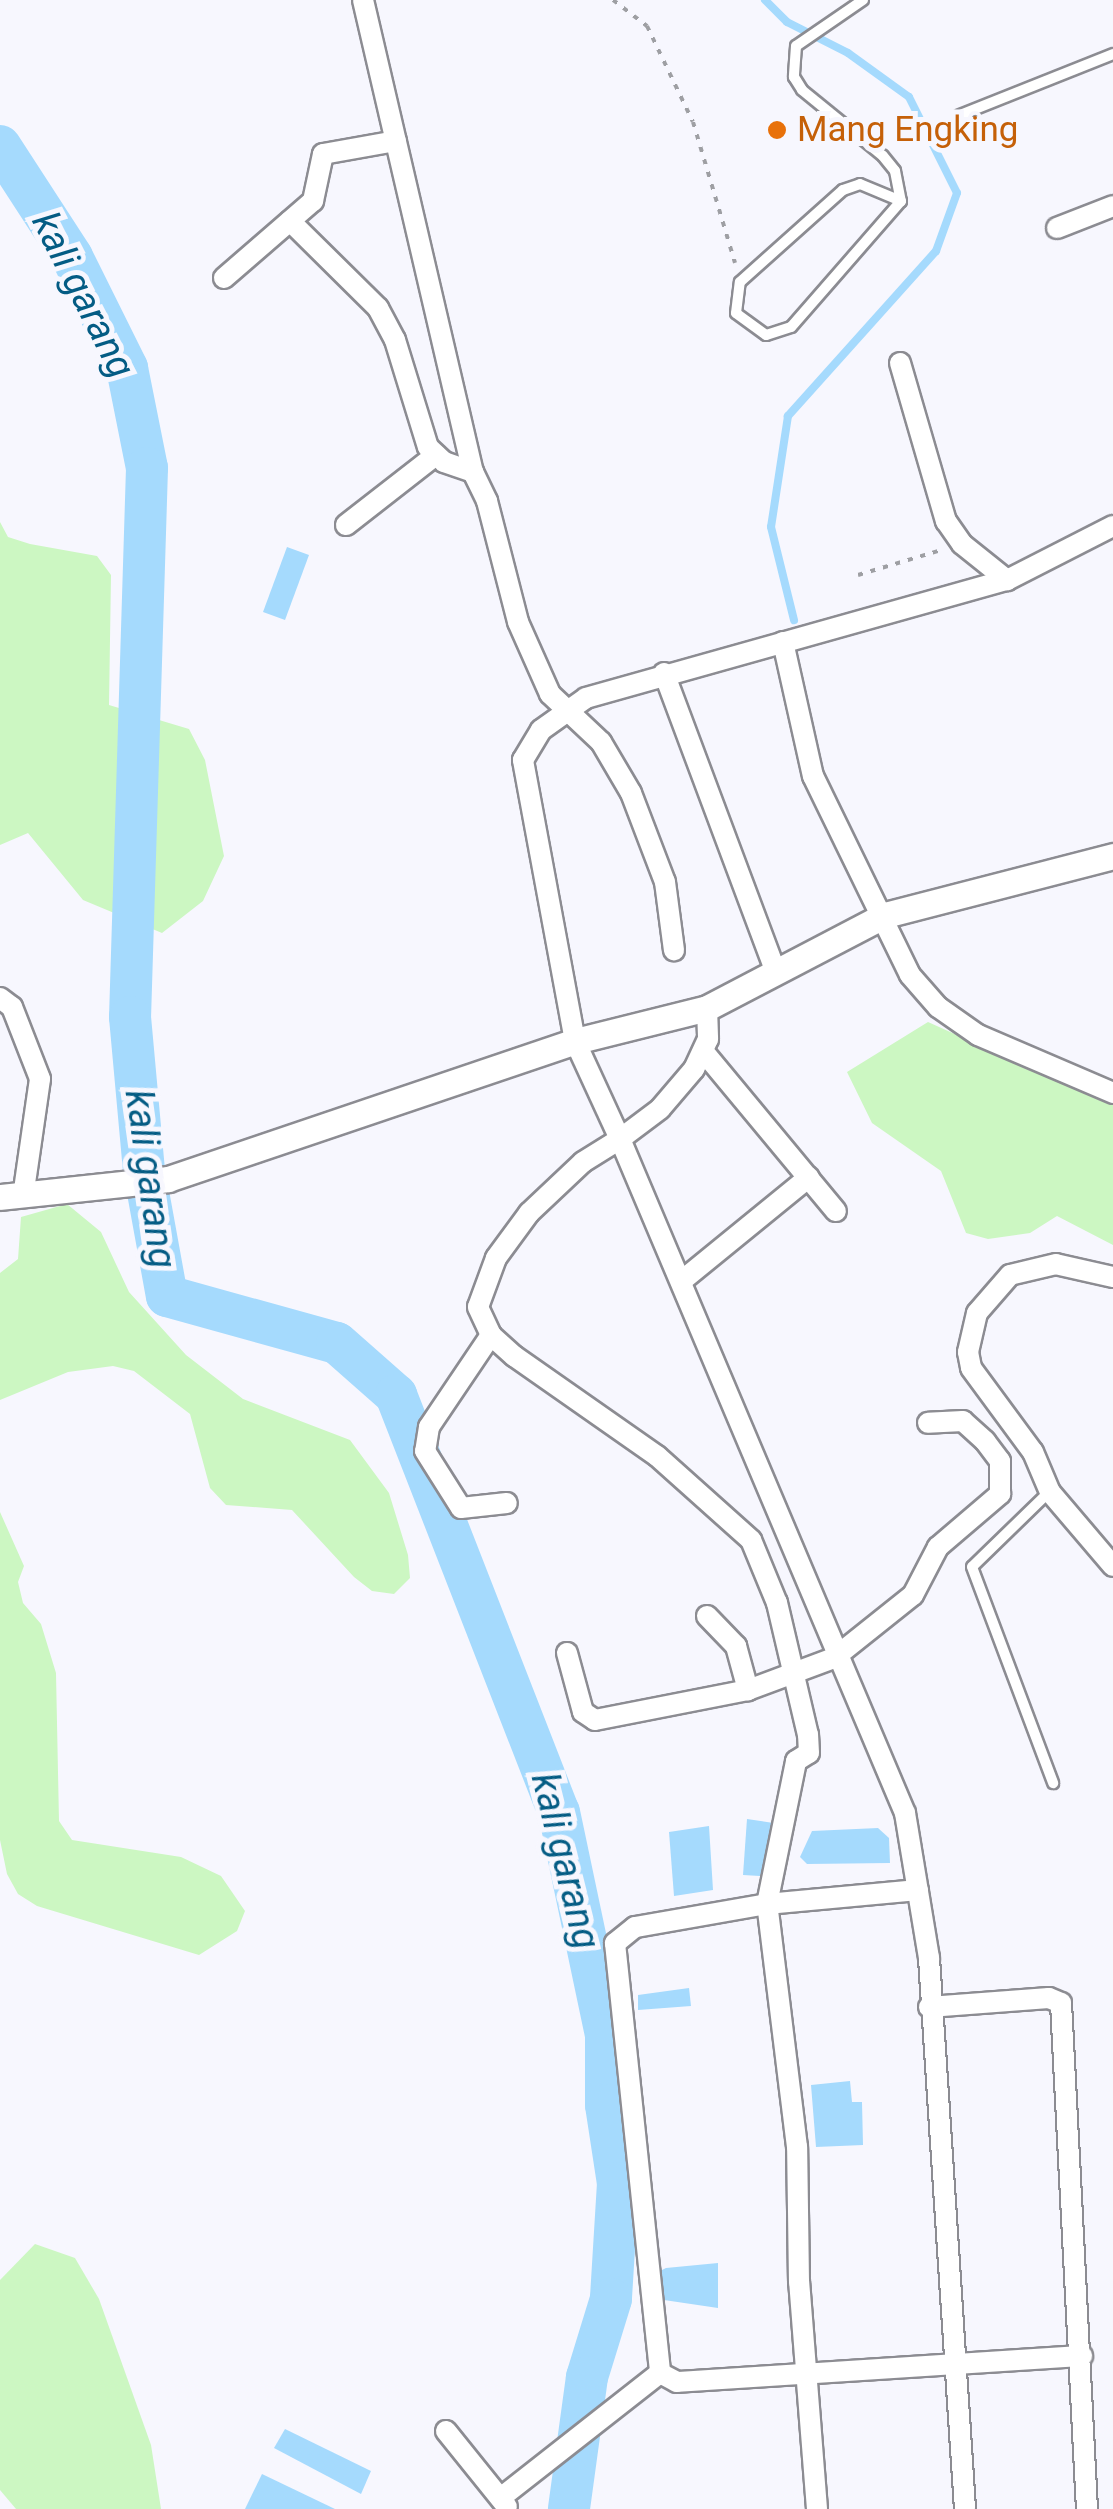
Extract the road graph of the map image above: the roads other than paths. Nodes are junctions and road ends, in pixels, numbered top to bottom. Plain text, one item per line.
1 (362, 0) edge
2 (863, 0) edge
3 (1113, 54) edge
4 (960, 115) dead end
5 (396, 141) junction
6 (901, 201) junction
7 (1113, 206) edge
8 (290, 221) junction
9 (1057, 228) dead end
10 (224, 278) dead end
11 (900, 363) dead end
12 (436, 455) junction
13 (473, 472) junction
14 (346, 525) dead end
15 (1113, 526) edge
16 (1007, 580) junction
17 (783, 642) junction
18 (664, 673) junction
19 (566, 708) junction
20 (1113, 856) edge
21 (885, 915) junction
22 (674, 950) dead end
23 (776, 972) junction
24 (0, 998) edge
25 (707, 1008) junction
26 (575, 1041) junction
27 (704, 1051) junction
28 (1113, 1093) edge
29 (620, 1140) junction
30 (809, 1177) junction
31 (18, 1191) edge
32 (836, 1212) dead end
33 (1113, 1277) edge
34 (684, 1280) junction
35 (491, 1336) junction
36 (928, 1424) dead end
37 (1050, 1492) junction
38 (507, 1503) dead end
39 (1113, 1566) edge
40 (707, 1616) dead end
41 (567, 1653) dead end
42 (834, 1658) junction
43 (796, 1676) junction
44 (748, 1690) junction
45 (1053, 1784) dead end
46 (918, 1890) junction
47 (767, 1904) junction
48 (929, 2007) junction
49 (1082, 2356) junction
50 (952, 2366) junction
51 (805, 2372) junction
52 (660, 2374) junction
53 (446, 2431) dead end
54 (505, 2502) edge
55 (817, 2509) edge
56 (965, 2509) edge
57 (1087, 2509) edge

1 - 5 street
2 - 6 lane
3 - 4 lane
5 - 8 street
5 - 13 street
6 - 6 lane
7 - 9 street
8 - 10 street
8 - 12 street
11 - 16 street
12 - 13 street
12 - 14 street
13 - 19 street
15 - 16 street
16 - 17 street
17 - 18 street
17 - 21 street
18 - 19 street
18 - 23 street
19 - 22 street
19 - 26 street
20 - 21 street
21 - 23 street
21 - 28 street
23 - 25 street
24 - 31 street
25 - 26 street
25 - 27 street
26 - 29 street
26 - 31 street
27 - 29 street
27 - 30 street
29 - 34 street
29 - 35 street
30 - 32 street
30 - 34 street
33 - 37 street
34 - 42 street
35 - 38 street
35 - 43 street
36 - 42 street
37 - 39 street
37 - 45 lane
40 - 44 street
41 - 44 street
42 - 43 street
42 - 46 street
43 - 44 street
43 - 47 street
46 - 47 street
46 - 48 street
47 - 51 street
47 - 52 street
48 - 49 street
48 - 50 street
49 - 50 street
49 - 57 street
50 - 51 street
50 - 56 street
51 - 52 street
51 - 55 street
52 - 54 street
53 - 54 street

